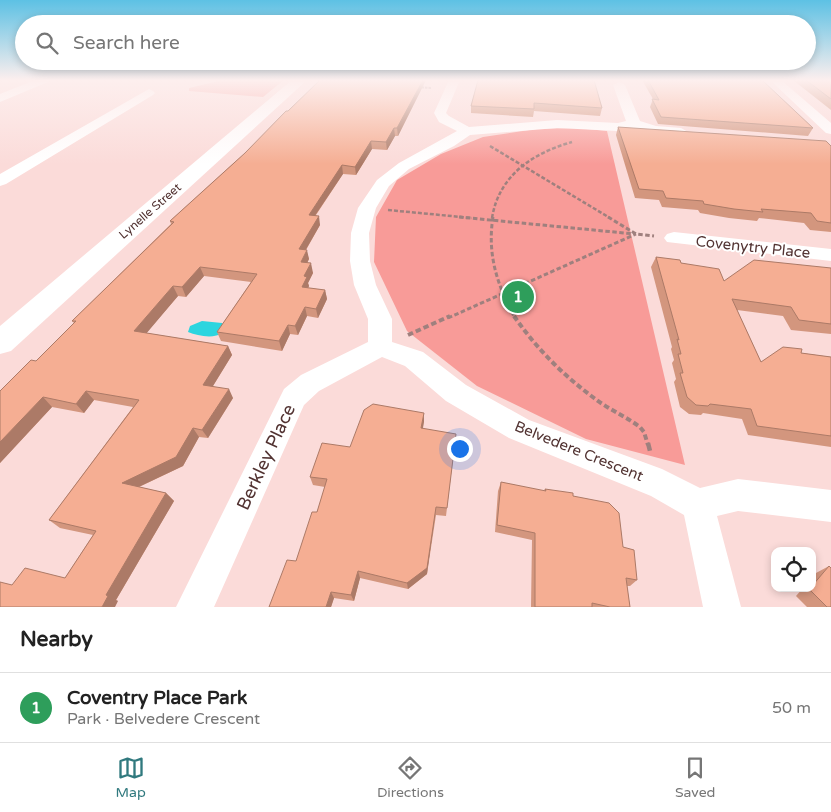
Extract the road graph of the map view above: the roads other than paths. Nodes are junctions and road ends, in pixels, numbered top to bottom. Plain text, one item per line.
1 (123, 108) edge
2 (268, 108) edge
3 (442, 108) edge
4 (628, 108) edge
5 (807, 108) edge
6 (634, 124) junction
7 (467, 130) junction
8 (831, 130) edge
9 (704, 134) edge
10 (0, 181) edge
11 (674, 238) road end
12 (831, 255) edge
13 (0, 343) edge
14 (380, 347) junction
15 (698, 505) junction
16 (831, 506) edge
17 (196, 607) edge
18 (722, 607) edge

1 - 10 street
2 - 13 street, Lynelle Street
3 - 7 street
4 - 6 street
5 - 8 street
6 - 7 street
6 - 9 street
7 - 14 street
11 - 12 street, Covenytry Place
14 - 15 street, Belvedere Crescent
14 - 17 street, Berkley Place
15 - 16 street
15 - 18 street

